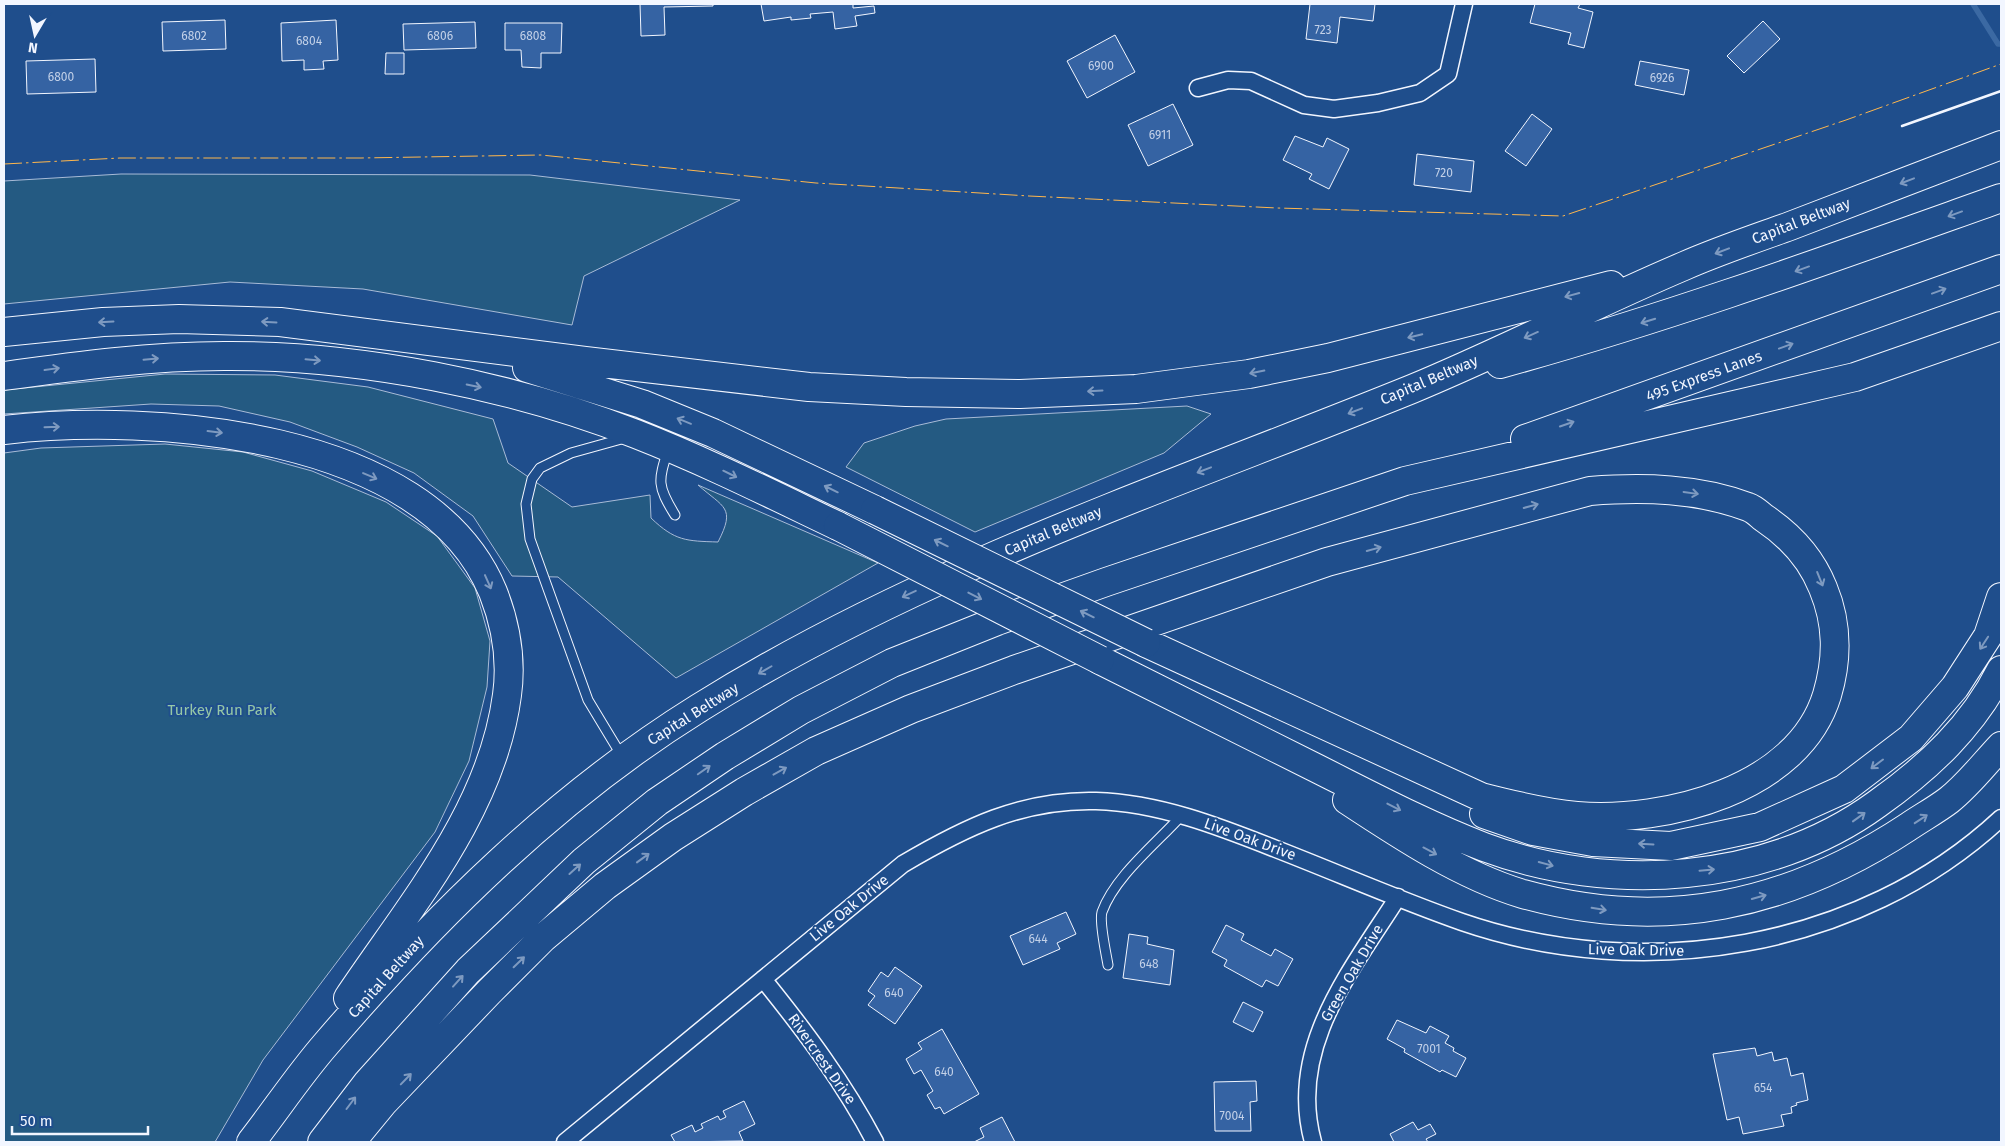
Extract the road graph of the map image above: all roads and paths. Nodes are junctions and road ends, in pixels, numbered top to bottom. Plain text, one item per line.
1 (1463, 8) edge
2 (1198, 88) dead end
3 (2001, 145) edge
4 (2001, 198) edge
5 (1687, 265) junction
6 (2001, 269) edge
7 (2001, 326) edge
8 (4, 332) edge
9 (404, 338) junction
10 (4, 376) edge
11 (1417, 387) junction
12 (4, 430) edge
13 (637, 434) junction
14 (668, 447) junction
15 (1405, 481) junction
16 (675, 515) dead end
17 (2001, 597) edge
18 (1146, 643) junction
19 (1100, 660) junction
20 (2001, 670) edge
21 (2001, 746) edge
22 (624, 760) junction
23 (1182, 815) junction
24 (2001, 818) edge
25 (1398, 896) junction
26 (1108, 965) dead end
27 (763, 979) junction
28 (250, 1142) edge
29 (322, 1142) edge
30 (351, 1142) edge
31 (565, 1142) edge
32 (875, 1142) edge
33 (1313, 1142) edge

1 - 2 street
3 -> 5 highway, Capital Beltway
4 -> 11 highway
5 -> 9 highway
5 -> 11 highway, Capital Beltway
15 -> 6 highway, 495 Express Lanes
7 - 15 highway
9 -> 8 highway
18 -> 9 highway, bridge
10 -> 13 highway
11 -> 22 highway, Capital Beltway
12 -> 28 highway
13 - 14 highway
13 - 22 lane
14 - 16 lane
14 -> 19 highway, bridge
29 -> 15 highway
17 -> 18 highway
30 -> 18 highway
19 -> 20 highway
19 -> 21 highway
22 - 28 highway, Capital Beltway
23 - 25 street, Live Oak Drive
23 - 26 lane
23 - 27 street, Live Oak Drive
24 - 25 street, Live Oak Drive
25 - 33 street, Green Oak Drive
27 - 31 street, Live Oak Drive
27 - 32 street, Rivercrest Drive

